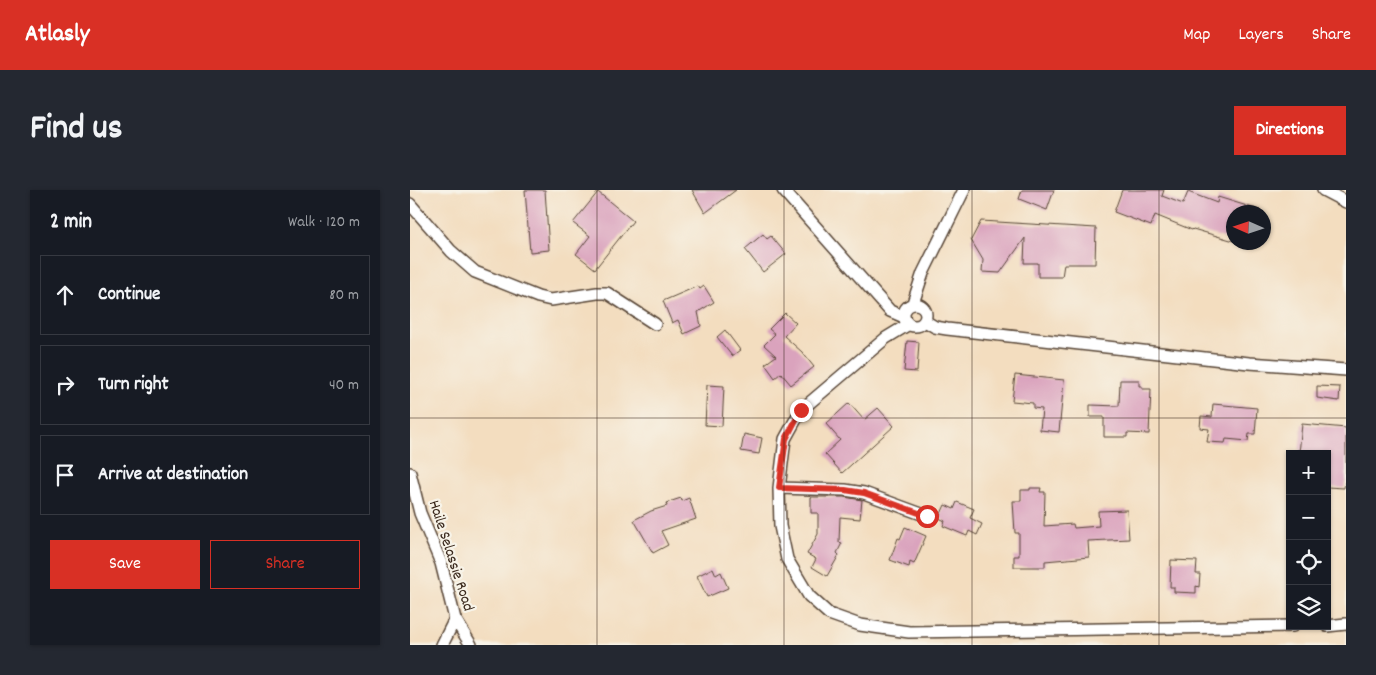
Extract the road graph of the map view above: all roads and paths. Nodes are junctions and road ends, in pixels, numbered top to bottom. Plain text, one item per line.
1 (783, 190) edge
2 (964, 190) edge
3 (1323, 190) edge
4 (1346, 202) edge
5 (410, 204) edge
6 (913, 303) junction
7 (906, 321) junction
8 (925, 321) junction
9 (655, 324) dead end
10 (1346, 370) edge
11 (410, 473) edge
12 (779, 488) junction
13 (927, 516) dead end
14 (455, 619) junction
15 (1346, 624) edge
16 (1286, 626) edge
17 (1331, 626) edge
18 (442, 645) edge
19 (471, 645) edge

1 - 7 street
2 - 6 street
3 - 4 street
5 - 9 street
6 - 7 street
6 - 8 street
7 - 8 street
7 - 12 street
8 - 10 street
11 - 14 street, Haile Selassie Road
12 - 13 street
12 - 16 street
14 - 18 street
14 - 19 street, Haile Selassie Road
15 - 17 street

